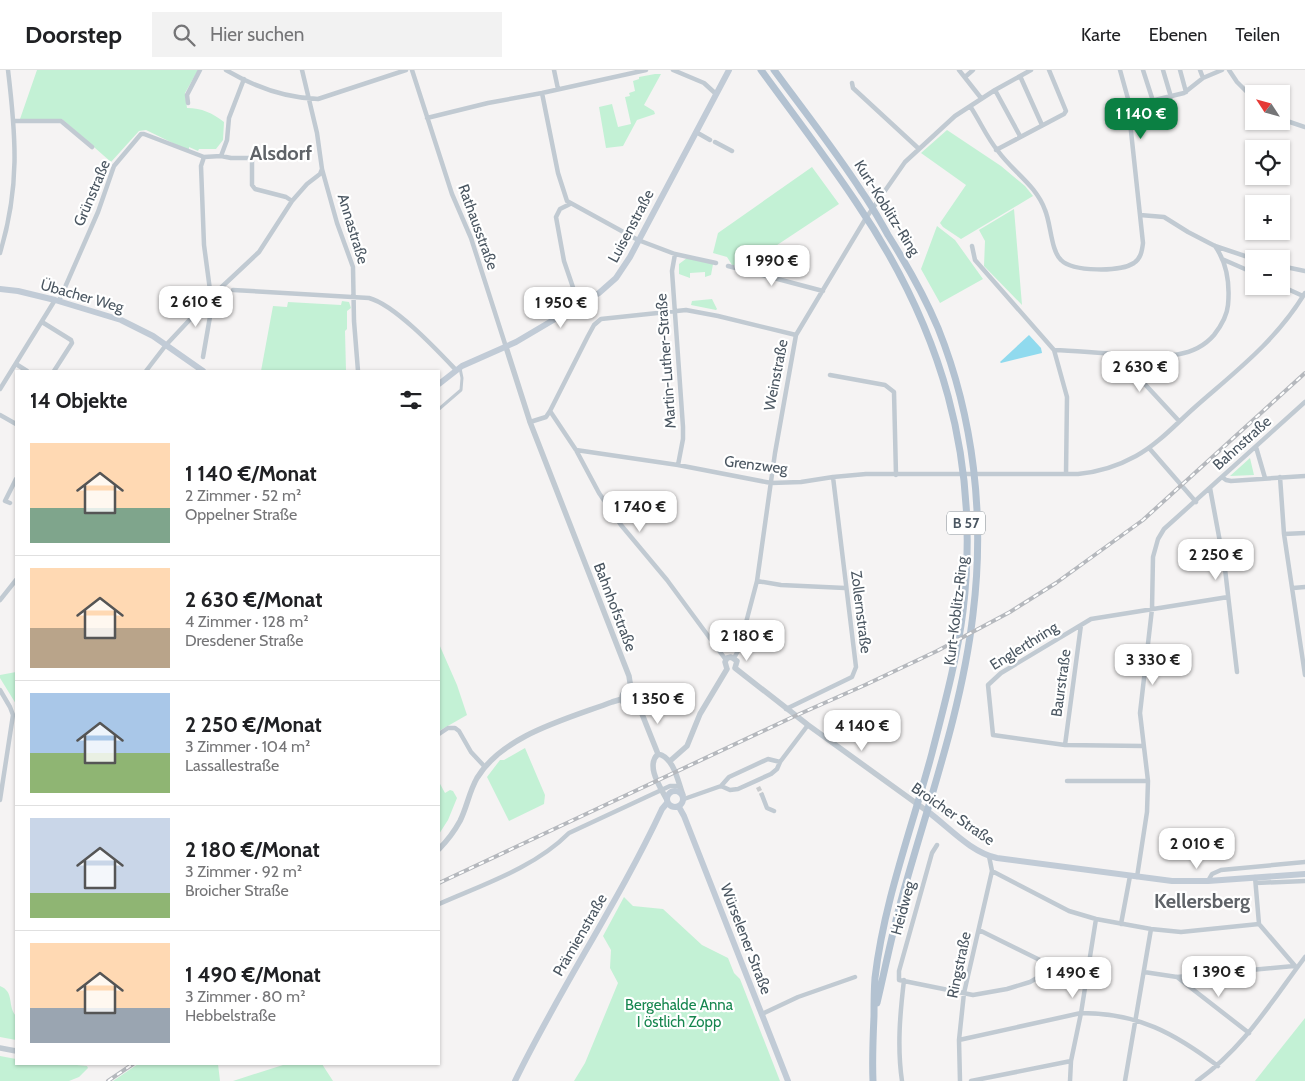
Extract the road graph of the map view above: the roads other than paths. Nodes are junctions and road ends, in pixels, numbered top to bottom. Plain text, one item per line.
1 (8, 70) edge
2 (200, 70) edge
3 (226, 70) edge
4 (302, 70) edge
5 (406, 70) edge
6 (412, 70) edge
7 (554, 70) edge
8 (646, 70) edge
9 (673, 70) edge
10 (728, 70) edge
11 (761, 70) edge
12 (774, 70) edge
13 (959, 70) edge
14 (973, 70) edge
15 (1031, 70) edge
16 (1049, 70) edge
17 (1120, 70) edge
18 (1143, 70) edge
19 (1163, 70) edge
20 (1180, 70) edge
21 (1200, 70) edge
22 (1222, 70) edge
23 (1230, 70) edge
24 (1020, 76) junction
25 (965, 77) junction
26 (1203, 78) junction
27 (244, 80) junction
28 (852, 83) dead end
29 (558, 89) junction
30 (995, 90) junction
31 (1245, 90) edge
32 (1186, 92) junction
33 (542, 93) junction
34 (716, 94) junction
35 (1171, 97) junction
36 (309, 98) junction
37 (981, 98) junction
38 (1153, 101) junction
39 (188, 102) dead end
40 (970, 106) junction
41 (1130, 106) junction
42 (427, 118) junction
43 (14, 121) junction
44 (1290, 121) edge
45 (1042, 125) junction
46 (1305, 127) edge
47 (696, 132) junction
48 (1020, 136) junction
49 (710, 140) dead end
50 (716, 142) dead end
51 (92, 147) dead end
52 (918, 148) junction
53 (996, 150) junction
54 (732, 152) dead end
55 (221, 156) junction
56 (204, 157) junction
57 (322, 169) junction
58 (292, 201) junction
59 (570, 204) junction
60 (872, 209) junction
61 (1140, 215) junction
62 (866, 218) junction
63 (638, 240) junction
64 (972, 246) dead end
65 (1215, 246) junction
66 (0, 253) edge
67 (675, 254) junction
68 (1245, 256) edge
69 (1222, 259) junction
70 (716, 263) dead end
71 (728, 266) dead end
72 (1290, 268) edge
73 (1245, 269) edge
74 (1305, 271) edge
75 (0, 289) edge
76 (1290, 289) edge
77 (233, 290) dead end
78 (823, 291) junction
79 (1304, 294) edge
80 (211, 297) junction
81 (354, 298) junction
82 (57, 301) junction
83 (579, 305) junction
84 (675, 311) junction
85 (42, 322) junction
86 (796, 336) junction
87 (166, 345) junction
88 (506, 347) junction
89 (1054, 350) junction
90 (1122, 354) junction
91 (204, 358) dead end
92 (16, 364) junction
93 (458, 369) junction
94 (26, 370) edge
95 (55, 370) edge
96 (147, 370) edge
97 (200, 370) edge
98 (358, 370) edge
99 (830, 375) dead end
100 (440, 383) edge
101 (0, 389) edge
102 (1305, 402) edge
103 (440, 408) edge
104 (550, 411) junction
105 (0, 415) edge
106 (1179, 421) junction
107 (530, 422) junction
108 (15, 423) edge
109 (1256, 447) junction
110 (1149, 448) junction
111 (576, 450) junction
112 (678, 465) junction
113 (964, 474) junction
114 (975, 474) junction
115 (1066, 474) junction
116 (896, 475) junction
117 (1305, 476) edge
118 (833, 477) junction
119 (1222, 477) junction
120 (1280, 477) junction
121 (1265, 478) junction
122 (15, 481) edge
123 (771, 483) junction
124 (1210, 488) junction
125 (1196, 502) junction
126 (10, 503) dead end
127 (1305, 533) edge
128 (1284, 534) junction
129 (756, 581) junction
130 (14, 587) edge
131 (1305, 587) edge
132 (845, 588) junction
133 (1293, 588) junction
134 (1228, 597) junction
135 (0, 600) edge
136 (1152, 610) junction
137 (1298, 619) junction
138 (1305, 622) edge
139 (1081, 624) junction
140 (734, 658) junction
141 (726, 660) junction
142 (735, 668) junction
143 (727, 669) junction
144 (1237, 672) dead end
145 (1305, 675) edge
146 (631, 689) junction
147 (0, 690) edge
148 (622, 699) junction
149 (638, 704) junction
150 (786, 709) junction
151 (808, 725) junction
152 (440, 733) edge
153 (1065, 745) junction
154 (1143, 746) junction
155 (658, 754) junction
156 (670, 761) junction
157 (780, 762) junction
158 (485, 767) junction
159 (756, 781) junction
160 (1066, 781) dead end
161 (1148, 781) junction
162 (721, 786) junction
163 (758, 787) tunnel mouth
164 (662, 790) junction
165 (682, 794) junction
166 (762, 796) tunnel mouth
167 (0, 800) edge
168 (667, 801) junction
169 (917, 805) junction
170 (679, 807) junction
171 (774, 811) dead end
172 (927, 811) junction
173 (937, 845) dead end
174 (440, 848) edge
175 (989, 856) junction
176 (1305, 862) edge
177 (992, 871) junction
178 (1305, 874) edge
179 (1134, 876) junction
180 (1255, 880) junction
181 (1208, 881) junction
182 (1305, 881) edge
183 (440, 904) edge
184 (1096, 919) junction
185 (1121, 924) junction
186 (1259, 924) junction
187 (1151, 929) junction
188 (979, 930) junction
189 (1305, 957) edge
190 (1052, 966) junction
191 (1295, 967) junction
192 (1086, 972) junction
193 (1144, 972) junction
194 (855, 977) dead end
195 (1177, 977) junction
196 (901, 980) junction
197 (964, 993) junction
198 (1081, 1013) junction
199 (762, 1014) junction
200 (874, 1018) junction
201 (1136, 1021) junction
202 (1249, 1033) junction
203 (959, 1040) junction
204 (0, 1048) edge
205 (15, 1051) edge
206 (1071, 1061) junction
207 (1218, 1066) junction
208 (515, 1081) edge
209 (788, 1081) edge
210 (873, 1081) edge
211 (902, 1081) edge
212 (960, 1081) edge
213 (971, 1081) edge
214 (1070, 1081) edge
215 (1125, 1081) edge
216 (1197, 1081) edge

1 - 43 street
2 - 39 street
3 - 27 street
4 - 36 street, Annastraße
5 - 36 street
6 - 42 street, Rathausstraße
7 - 29 street
8 - 29 street
9 - 34 street
10 - 34 main road, Luisenstraße
11 - 62 main road, Kurt-Koblitz-Ring / B 57
12 - 60 main road, Kurt-Koblitz-Ring / B 57
13 - 25 street
14 - 25 street
15 - 24 street, Weinstraße
16 - 45 street
17 - 41 street
18 - 38 street
19 - 35 street
20 - 32 street
21 - 26 street
22 - 26 street
23 - 31 street
24 - 30 street, Weinstraße
24 - 45 street
25 - 37 street
26 - 32 street
27 - 36 street
27 - 55 street
28 - 52 street
29 - 33 street
30 - 37 street, Weinstraße
30 - 48 street
32 - 35 street
33 - 42 street
33 - 59 street
34 - 47 main road, Luisenstraße
35 - 38 street
36 - 57 street, Annastraße
37 - 40 street, Weinstraße
38 - 41 street
40 - 52 street, Weinstraße
40 - 53 street
41 - 61 street
42 - 88 street, Rathausstraße
43 - 51 street
43 - 66 street
44 - 46 street
45 - 48 street
47 - 49 street
47 - 63 main road, Luisenstraße
48 - 53 street
50 - 54 street
52 - 60 street, Weinstraße
53 - 61 street
55 - 56 street
55 - 58 street
56 - 80 street
56 - 82 street, Grünstraße
57 - 58 street
57 - 81 street, Annastraße
58 - 80 street
59 - 63 street
59 - 83 street
60 - 62 street, Weinstraße
60 - 114 main road, Kurt-Koblitz-Ring / B 57
61 - 65 street
62 - 78 street, Weinstraße
62 - 113 main road, Kurt-Koblitz-Ring / B 57
63 - 67 street
63 - 83 main road, Luisenstraße
64 - 89 street
65 - 68 street
65 - 69 street
67 - 70 street
67 - 84 street, Martin-Luther-Straße
69 - 73 street
69 - 90 street
71 - 78 street
72 - 74 street
75 - 82 main road, Übacher Weg
76 - 79 street
77 - 81 street
78 - 86 street, Weinstraße
79 - 106 street
80 - 87 street
80 - 91 street
81 - 93 street
81 - 98 street, Annastraße
82 - 85 street
82 - 87 main road, Übacher Weg
83 - 88 main road, Luisenstraße
84 - 86 street
84 - 104 street
84 - 112 street, Martin-Luther-Straße
85 - 92 street
85 - 95 street
86 - 123 street, Weinstraße
87 - 96 street
87 - 97 main road, Übacher Weg
88 - 93 main road, Luisenstraße
88 - 107 street, Rathausstraße
89 - 90 street
89 - 115 street
90 - 106 street
92 - 94 street
92 - 101 street
93 - 100 main road
93 - 103 street
99 - 116 street
102 - 109 street, Bahnstraße
104 - 107 street
104 - 111 street
105 - 108 street
106 - 110 street
107 - 146 street, Bahnhofstraße
109 - 119 street, Bahnstraße
109 - 121 street
110 - 115 street
110 - 125 street
111 - 112 street, Grenzweg
111 - 141 street
112 - 123 street, Grenzweg
113 - 114 street, Grenzweg
113 - 116 street, Grenzweg
113 - 169 main road, Kurt-Koblitz-Ring / B 57
114 - 115 street
114 - 172 main road, Kurt-Koblitz-Ring / B 57
116 - 118 street, Grenzweg
117 - 120 street
118 - 123 street, Grenzweg
118 - 132 street, Zollernstraße
119 - 121 street
119 - 124 street, Bahnstraße
120 - 121 street
120 - 128 street
122 - 126 street
123 - 129 street, Weinstraße
124 - 125 street, Bahnstraße
124 - 134 street
125 - 136 street, Bahnstraße
127 - 128 street
128 - 133 street
129 - 132 street
129 - 140 street, Weinstraße
130 - 135 street
131 - 133 street
132 - 150 street, Zollernstraße
133 - 137 street
134 - 136 street, Englerthring
134 - 144 street
136 - 139 street, Englerthring
136 - 154 street, Bahnstraße
137 - 138 street
137 - 145 street
139 - 153 street, Baurstraße
139 - 153 street, Englerthring
140 - 141 street
140 - 142 street
141 - 143 street
142 - 143 street
142 - 150 street, Broicher Straße
143 - 156 street
146 - 148 street
146 - 149 street
147 - 167 street
148 - 149 street
148 - 158 street
149 - 155 street
150 - 151 street, Broicher Straße
151 - 157 street
151 - 169 street, Broicher Straße
152 - 158 street
153 - 154 street, Englerthring
154 - 161 street, Bahnstraße
155 - 156 street
155 - 164 street
156 - 165 street
157 - 159 street
157 - 162 street
158 - 174 street
159 - 162 street
159 - 163 street
160 - 161 street
161 - 179 street, Bahnstraße
162 - 165 street
164 - 165 street
164 - 168 street
164 - 183 street
165 - 168 main road
165 - 170 main road
166 - 171 street
168 - 170 main road
168 - 208 main road, Prämienstraße
169 - 172 street, Broicher Straße
169 - 200 main road, Kurt-Koblitz-Ring / B 57
170 - 199 main road, Würselener Straße
172 - 175 main road, Broicher Straße
172 - 200 main road, Kurt-Koblitz-Ring / B 57
173 - 196 street, Heidweg
175 - 177 street, Ringstraße
175 - 179 main road, Broicher Straße
176 - 181 street
177 - 184 street
177 - 188 street, Ringstraße
178 - 180 main road, Broicher Straße
179 - 181 main road, Broicher Straße
179 - 185 street, Bahnstraße
180 - 181 main road, Broicher Straße
180 - 182 street
180 - 186 street
184 - 185 street
184 - 192 street
185 - 187 street
186 - 187 street
186 - 191 street
187 - 193 street
188 - 190 street
188 - 197 street, Ringstraße
189 - 191 street
190 - 192 street
190 - 197 street
191 - 195 street
191 - 202 street
192 - 198 street
193 - 195 street
193 - 201 street
194 - 199 street
195 - 202 street
196 - 197 street
196 - 211 street, Heidweg
197 - 203 street, Ringstraße
198 - 201 street
198 - 203 street
198 - 206 street
199 - 209 main road, Würselener Straße
200 - 210 main road, Kurt-Koblitz-Ring / B 57
201 - 207 street
201 - 215 street
202 - 207 street
203 - 212 street, Ringstraße
204 - 205 street
206 - 213 street
206 - 214 street
207 - 216 street

